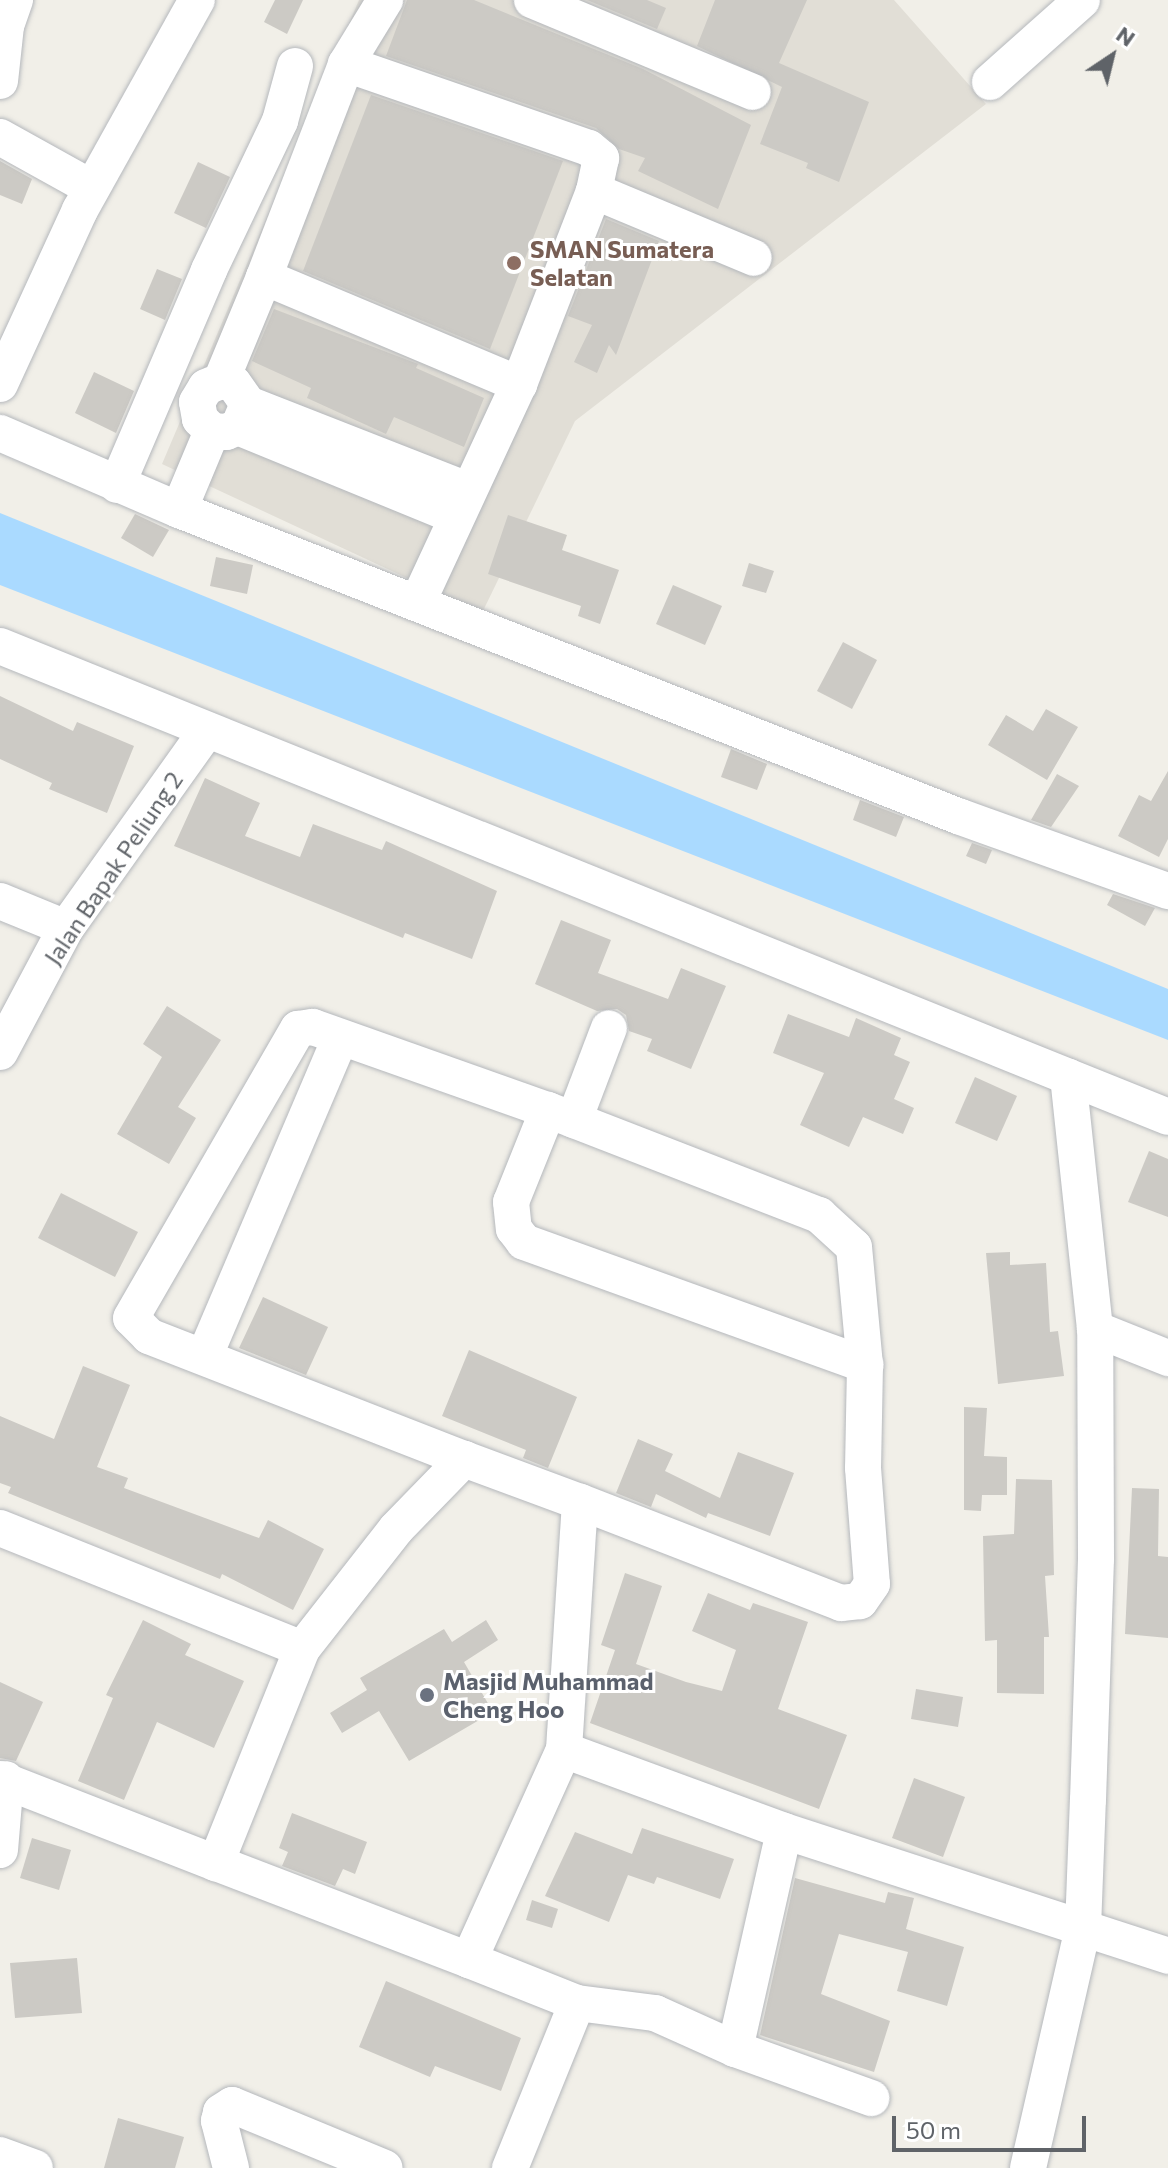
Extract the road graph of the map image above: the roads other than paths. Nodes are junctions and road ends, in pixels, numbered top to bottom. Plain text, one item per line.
1 (15, 0) edge
2 (197, 0) edge
3 (385, 0) edge
4 (1082, 0) edge
5 (539, 1) edge
6 (346, 64) junction
7 (295, 66) dead end
8 (0, 81) edge
9 (990, 82) dead end
10 (753, 92) dead end
11 (0, 137) edge
12 (92, 188) junction
13 (594, 191) junction
14 (754, 258) dead end
15 (264, 277) junction
16 (0, 384) edge
17 (519, 384) junction
18 (230, 411) junction
19 (0, 433) edge
20 (117, 485) junction
21 (461, 503) junction
22 (179, 510) junction
23 (417, 604) junction
24 (0, 646) edge
25 (207, 730) junction
26 (1164, 882) edge
27 (0, 901) edge
28 (66, 928) junction
29 (609, 1028) dead end
30 (340, 1038) junction
31 (0, 1052) edge
32 (1068, 1076) junction
33 (561, 1115) junction
34 (1168, 1117) edge
35 (1095, 1329) junction
36 (205, 1355) junction
37 (1168, 1358) edge
38 (865, 1365) junction
39 (464, 1459) junction
40 (580, 1502) junction
41 (0, 1528) edge
42 (302, 1649) junction
43 (564, 1750) junction
44 (3, 1779) edge
45 (784, 1831) junction
46 (0, 1850) edge
47 (216, 1863) junction
48 (1083, 1928) junction
49 (1168, 1956) edge
50 (469, 1960) junction
51 (577, 2003) junction
52 (735, 2049) junction
53 (871, 2098) dead end
54 (0, 2155) edge
55 (35, 2168) edge
56 (231, 2168) edge
57 (385, 2168) edge
58 (510, 2168) edge
59 (1028, 2168) edge

1 - 8 street
2 - 12 street
3 - 6 street
4 - 9 street
5 - 10 street
6 - 13 street
6 - 15 street
7 - 20 street
11 - 12 street
12 - 16 street
13 - 14 street
13 - 17 street
15 - 17 street
15 - 18 street
17 - 21 street
18 - 21 street
18 - 22 street
19 - 20 street
20 - 22 street
21 - 23 street
22 - 23 street
23 - 26 street
24 - 25 street
25 - 28 street, Jalan Bapak Peliung 2
25 - 32 street
27 - 28 street
28 - 31 street, Jalan Bapak Peliung 2
29 - 33 street
30 - 33 street
30 - 36 street
30 - 36 street
32 - 34 street
32 - 35 street
33 - 38 street
33 - 38 street
35 - 37 street
35 - 48 street
36 - 39 street
38 - 40 street
39 - 40 street
39 - 42 street
40 - 43 street
41 - 42 street
42 - 47 street
43 - 45 street
43 - 50 street
44 - 46 street
44 - 47 street
45 - 48 street
45 - 52 street
47 - 50 street
48 - 49 street
48 - 59 street
50 - 51 street
51 - 52 street
51 - 58 street
52 - 53 street
54 - 55 street
56 - 57 street

